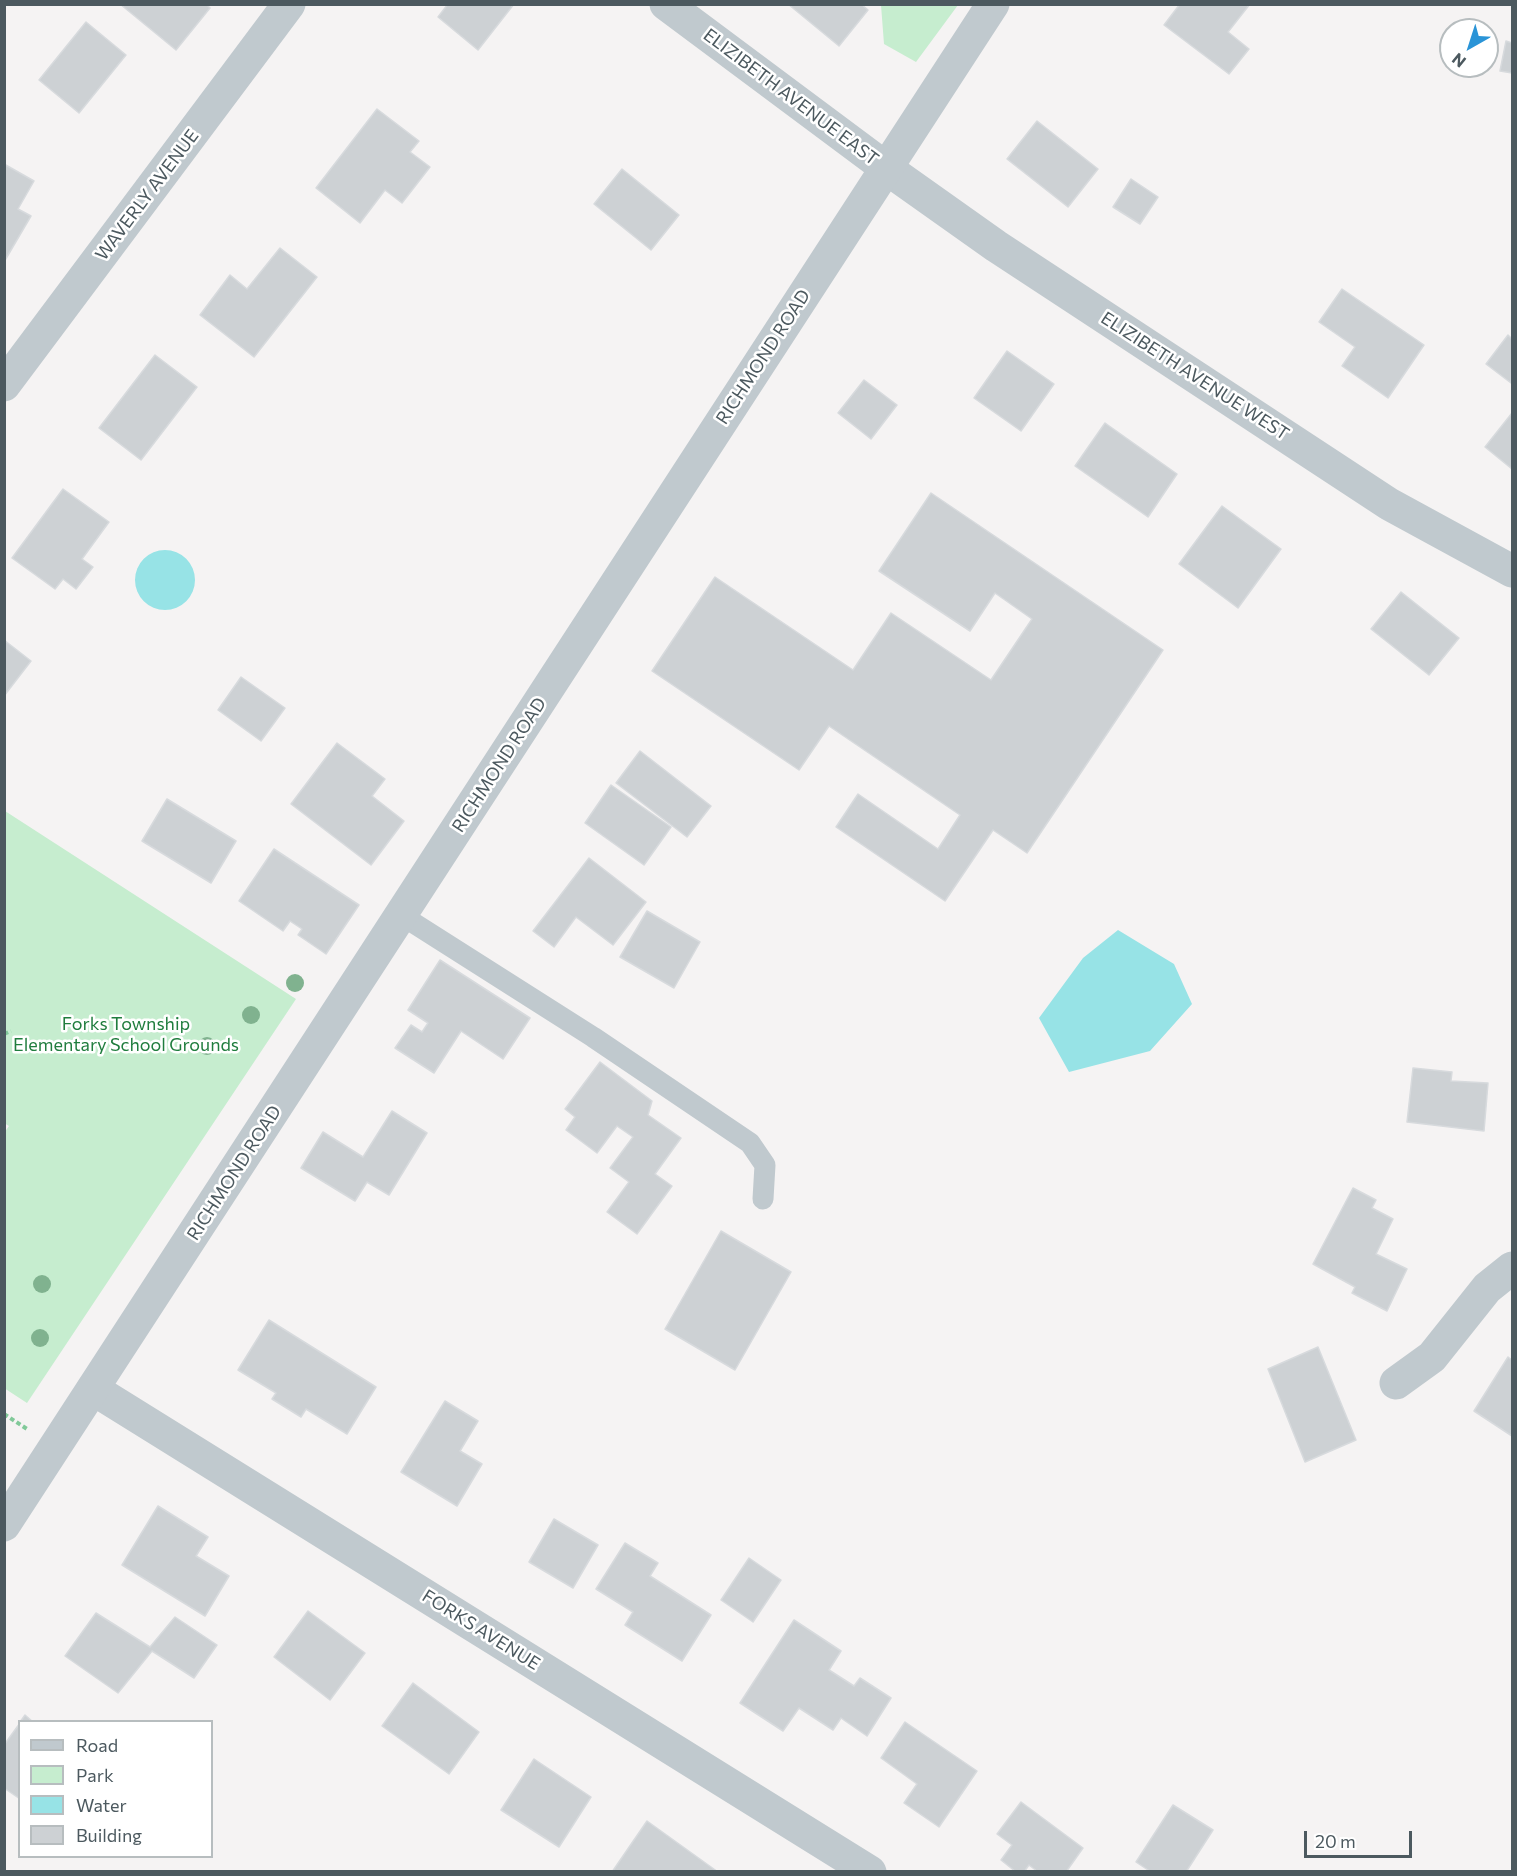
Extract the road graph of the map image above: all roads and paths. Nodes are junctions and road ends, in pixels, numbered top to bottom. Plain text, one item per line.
1 (289, 4) edge
2 (666, 4) edge
3 (993, 4) edge
4 (886, 168) junction
5 (4, 385) edge
6 (1512, 571) edge
7 (401, 915) junction
8 (11, 1031) dead end
9 (4, 1034) edge
10 (763, 1199) dead end
11 (1512, 1268) edge
12 (1396, 1383) dead end
13 (93, 1389) junction
14 (4, 1526) edge
15 (870, 1872) edge

1 - 5 street, WAVERLY AVENUE
2 - 4 street, ELIZIBETH AVENUE EAST
3 - 4 street, RICHMOND ROAD
4 - 6 street, ELIZIBETH AVENUE WEST
4 - 7 street, RICHMOND ROAD
7 - 10 lane
7 - 13 street, RICHMOND ROAD
8 - 9 path
11 - 12 street
13 - 14 street, RICHMOND ROAD
13 - 15 street, FORKS AVENUE

